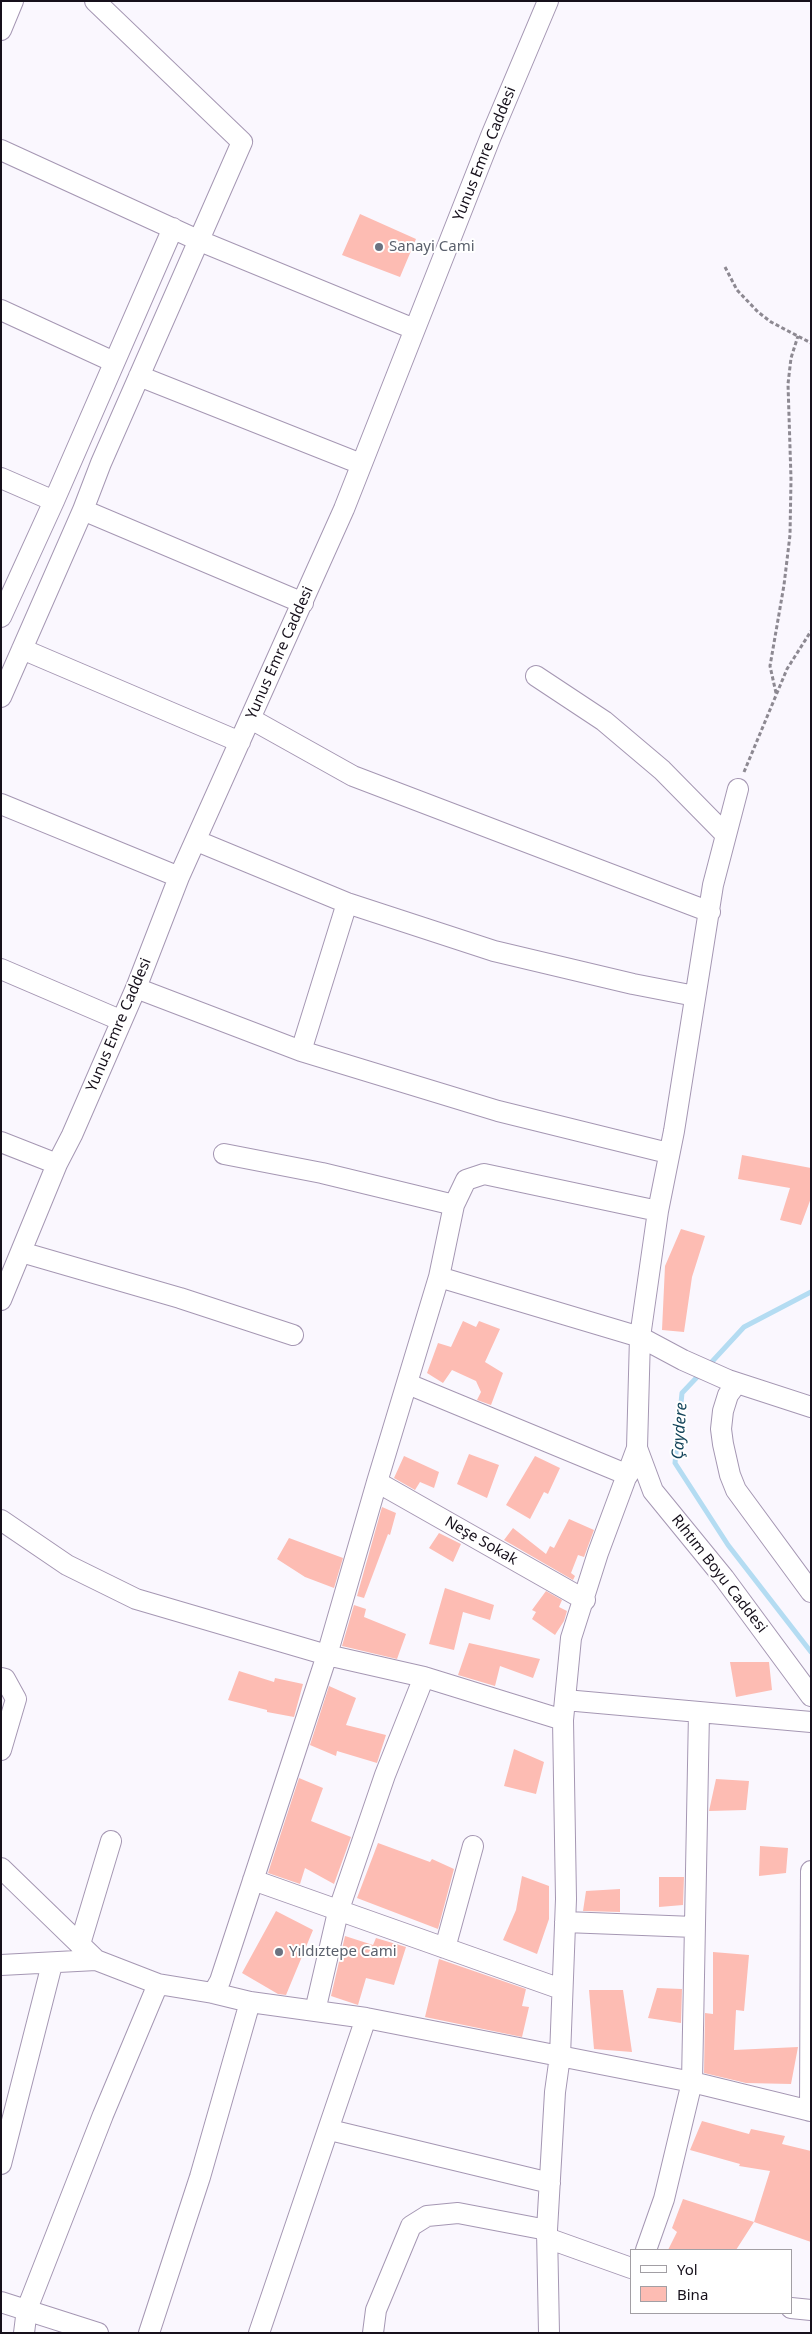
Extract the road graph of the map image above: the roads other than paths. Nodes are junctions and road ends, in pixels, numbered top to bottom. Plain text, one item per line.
1 (13, 1) edge
2 (95, 1) edge
3 (548, 1) edge
4 (1, 30) edge
5 (1, 150) edge
6 (174, 228) junction
7 (200, 241) junction
8 (1, 310) edge
9 (414, 329) junction
10 (114, 362) junction
11 (140, 376) junction
12 (361, 464) junction
13 (1, 478) edge
14 (54, 501) junction
15 (83, 510) junction
16 (303, 603) junction
17 (1, 617) edge
18 (22, 649) junction
19 (536, 676) dead end
20 (1, 697) edge
21 (251, 719) junction
22 (240, 742) junction
23 (738, 789) road end
24 (1, 804) edge
25 (726, 835) junction
26 (197, 841) junction
27 (180, 878) junction
28 (348, 902) junction
29 (710, 912) junction
30 (1, 969) edge
31 (136, 988) junction
32 (695, 996) junction
33 (120, 1020) junction
34 (301, 1051) junction
35 (1, 1142) edge
36 (668, 1153) junction
37 (224, 1154) dead end
38 (57, 1164) junction
39 (454, 1204) junction
40 (658, 1211) junction
41 (21, 1252) junction
42 (439, 1277) junction
43 (1, 1300) edge
44 (293, 1335) dead end
45 (640, 1337) junction
46 (732, 1381) junction
47 (408, 1384) junction
48 (811, 1407) edge
49 (637, 1448) junction
50 (628, 1475) junction
51 (376, 1482) junction
52 (1, 1520) edge
53 (811, 1592) edge
54 (585, 1600) junction
55 (327, 1655) junction
56 (1, 1678) edge
57 (424, 1678) junction
58 (811, 1696) edge
59 (565, 1700) junction
60 (699, 1712) junction
61 (563, 1720) junction
62 (811, 1722) edge
63 (1, 1750) edge
64 (111, 1841) dead end
65 (473, 1846) dead end
66 (1, 1868) edge
67 (811, 1871) edge
68 (253, 1880) junction
69 (338, 1912) junction
70 (565, 1922) junction
71 (694, 1927) junction
72 (80, 1944) junction
73 (445, 1948) junction
74 (96, 1960) junction
75 (52, 1964) junction
76 (1, 1965) edge
77 (158, 1984) junction
78 (561, 1989) junction
79 (213, 1993) junction
80 (250, 2002) junction
81 (810, 2010) edge
82 (315, 2011) junction
83 (366, 2018) junction
84 (560, 2056) junction
85 (692, 2082) junction
86 (811, 2111) edge
87 (330, 2130) junction
88 (1, 2164) edge
89 (550, 2183) junction
90 (547, 2234) junction
91 (646, 2249) edge
92 (630, 2268) edge
93 (1, 2302) edge
94 (792, 2308) edge
95 (26, 2309) junction
96 (811, 2310) edge
97 (24, 2333) edge
98 (98, 2333) edge
99 (150, 2333) edge
100 (259, 2333) edge
101 (373, 2333) edge
102 (549, 2333) edge

1 - 4 street
2 - 7 street
3 - 9 street, Yunus Emre Caddesi
5 - 6 street
6 - 7 street
6 - 10 street
7 - 9 street
7 - 11 street
8 - 10 street
9 - 12 street, Yunus Emre Caddesi
10 - 14 street
11 - 12 street
11 - 15 street
12 - 16 street, Yunus Emre Caddesi
13 - 14 street
14 - 17 street
15 - 16 street
15 - 18 street
16 - 21 street, Yunus Emre Caddesi
18 - 20 street
18 - 22 street
19 - 25 street
21 - 22 street, Yunus Emre Caddesi
21 - 29 street
22 - 26 street, Yunus Emre Caddesi
23 - 25 street
24 - 27 street
25 - 29 street
26 - 27 street, Yunus Emre Caddesi
26 - 28 street
27 - 31 street, Yunus Emre Caddesi
28 - 32 street
28 - 34 street
29 - 32 street
30 - 33 street
31 - 33 street, Yunus Emre Caddesi
31 - 34 street
32 - 36 street
33 - 38 street, Yunus Emre Caddesi
34 - 36 street
35 - 38 street
36 - 40 street
37 - 39 street
38 - 41 street, Yunus Emre Caddesi
39 - 40 street
39 - 42 street
40 - 45 street
41 - 43 street, Yunus Emre Caddesi
41 - 44 street
42 - 45 street
42 - 47 street
45 - 46 street
45 - 49 street
46 - 48 street
46 - 53 street
47 - 50 street
47 - 51 street
49 - 50 street
49 - 58 street, Rıhtım Boyu Caddesi
50 - 54 street
51 - 54 street, Neşe Sokak
51 - 55 street
52 - 55 street
54 - 59 street
55 - 57 street
55 - 68 street
56 - 63 street
57 - 61 street
57 - 69 street
59 - 60 street
59 - 61 street
60 - 62 street
60 - 71 street
61 - 70 street
64 - 72 street
65 - 73 street
66 - 72 street
67 - 81 street
68 - 69 street
68 - 79 street
69 - 73 street
69 - 82 street
70 - 71 street
70 - 78 street
71 - 85 street
72 - 74 street
73 - 78 street
74 - 75 street
74 - 77 street
75 - 76 street
75 - 88 street
77 - 79 street
77 - 95 street
78 - 84 street
79 - 80 street
80 - 82 street
80 - 99 street
81 - 86 street
82 - 83 street
83 - 84 street
83 - 87 street
84 - 85 street
84 - 89 street
85 - 86 street
85 - 91 street
87 - 89 street
87 - 100 street
89 - 90 street
90 - 92 street
90 - 101 street
90 - 102 street
93 - 95 street
94 - 96 street
95 - 97 street
95 - 98 street

